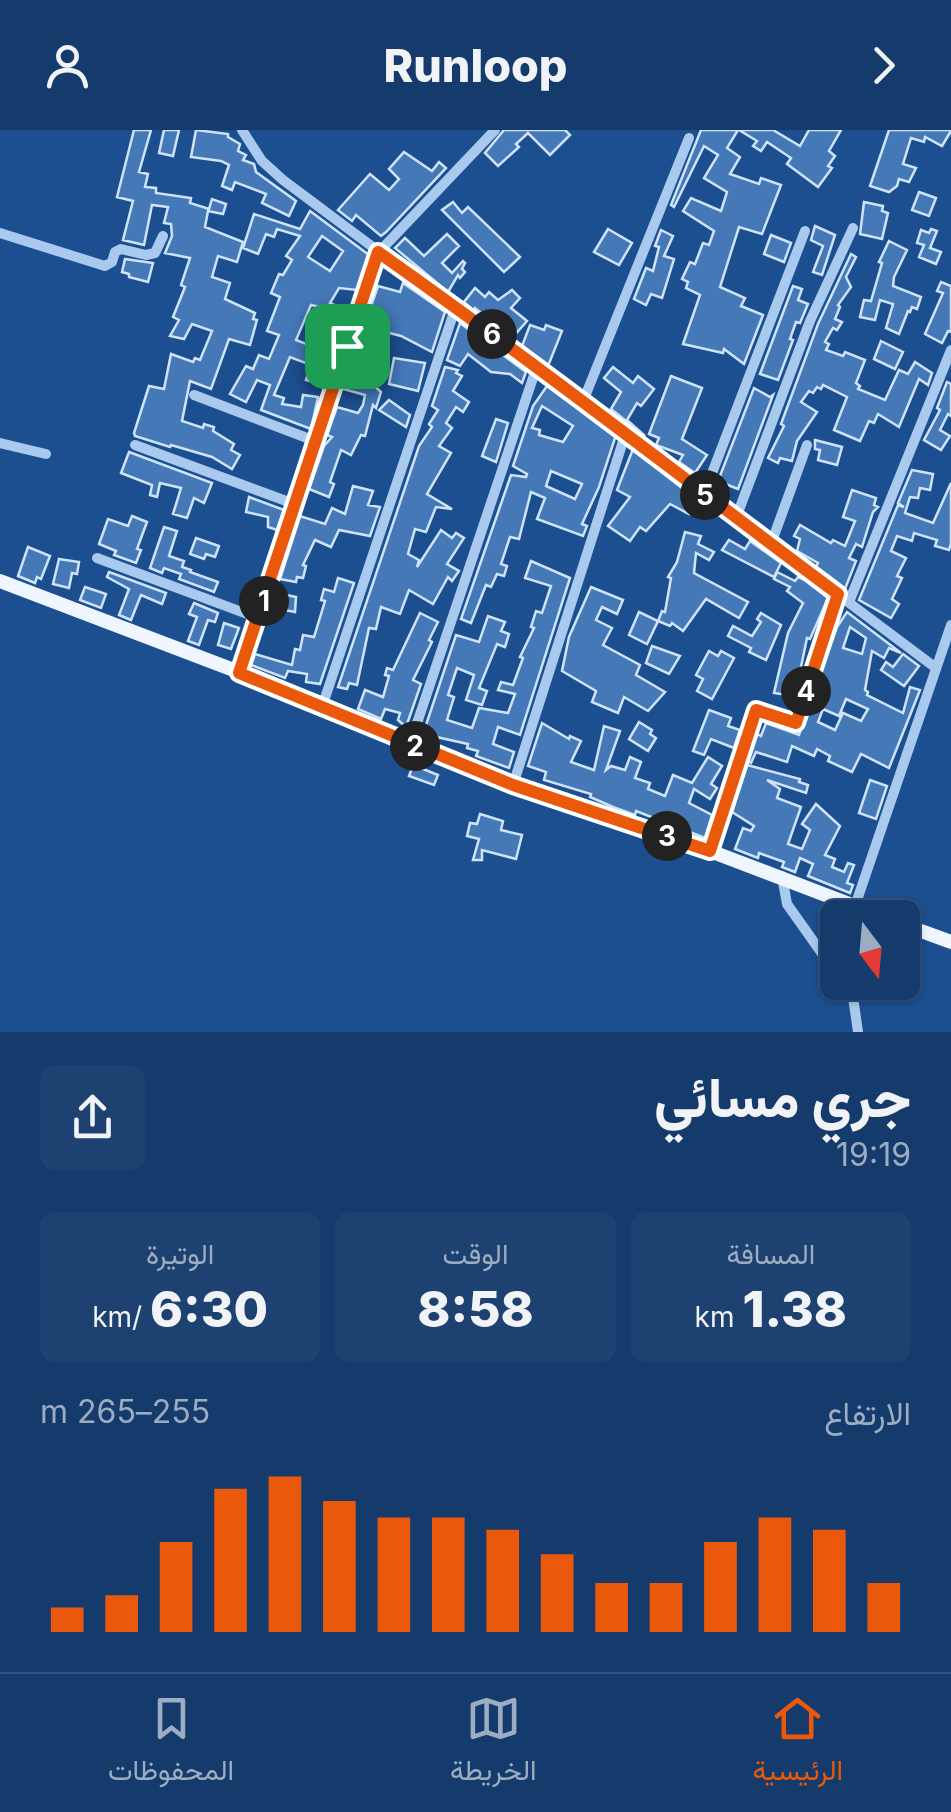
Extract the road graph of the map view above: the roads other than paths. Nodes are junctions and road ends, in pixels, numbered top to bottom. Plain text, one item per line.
1 (242, 130) edge
2 (494, 130) edge
3 (688, 138) dead end
4 (852, 228) dead end
5 (805, 231) dead end
6 (0, 233) edge
7 (163, 236) dead end
8 (378, 252) junction
9 (456, 306) junction
10 (951, 350) edge
11 (536, 369) junction
12 (194, 396) dead end
13 (584, 399) junction
14 (626, 432) junction
15 (315, 441) junction
16 (0, 443) edge
17 (135, 445) dead end
18 (807, 445) dead end
19 (46, 454) dead end
20 (704, 494) junction
21 (297, 505) junction
22 (736, 518) junction
23 (771, 544) junction
24 (97, 558) dead end
25 (0, 581) edge
26 (838, 594) junction
27 (849, 602) junction
28 (258, 618) junction
29 (951, 624) edge
30 (936, 668) junction
31 (239, 673) junction
32 (322, 704) junction
33 (410, 744) junction
34 (513, 785) junction
35 (710, 851) junction
36 (782, 876) junction
37 (840, 900) edge
38 (857, 900) edge
39 (920, 931) edge
40 (951, 942) edge
41 (820, 951) edge
42 (853, 1000) edge
43 (858, 1032) edge

1 - 8 street
2 - 8 street
3 - 13 street
4 - 22 street
5 - 20 street
6 - 7 street
8 - 9 street
8 - 15 street
9 - 11 street
9 - 32 street
10 - 27 street
11 - 13 street
11 - 33 street
12 - 15 street
13 - 14 street
14 - 20 street
14 - 34 street
15 - 21 street
16 - 19 street
17 - 21 street
18 - 23 street
20 - 22 street
21 - 28 street
22 - 23 street
23 - 26 street
24 - 28 street
25 - 31 main road
26 - 27 street
26 - 35 street
27 - 30 street
28 - 31 street
29 - 30 street
30 - 38 street
31 - 32 main road
32 - 33 main road
33 - 34 main road
34 - 35 main road
35 - 36 main road
36 - 37 main road
36 - 41 street
39 - 40 main road
42 - 43 street

